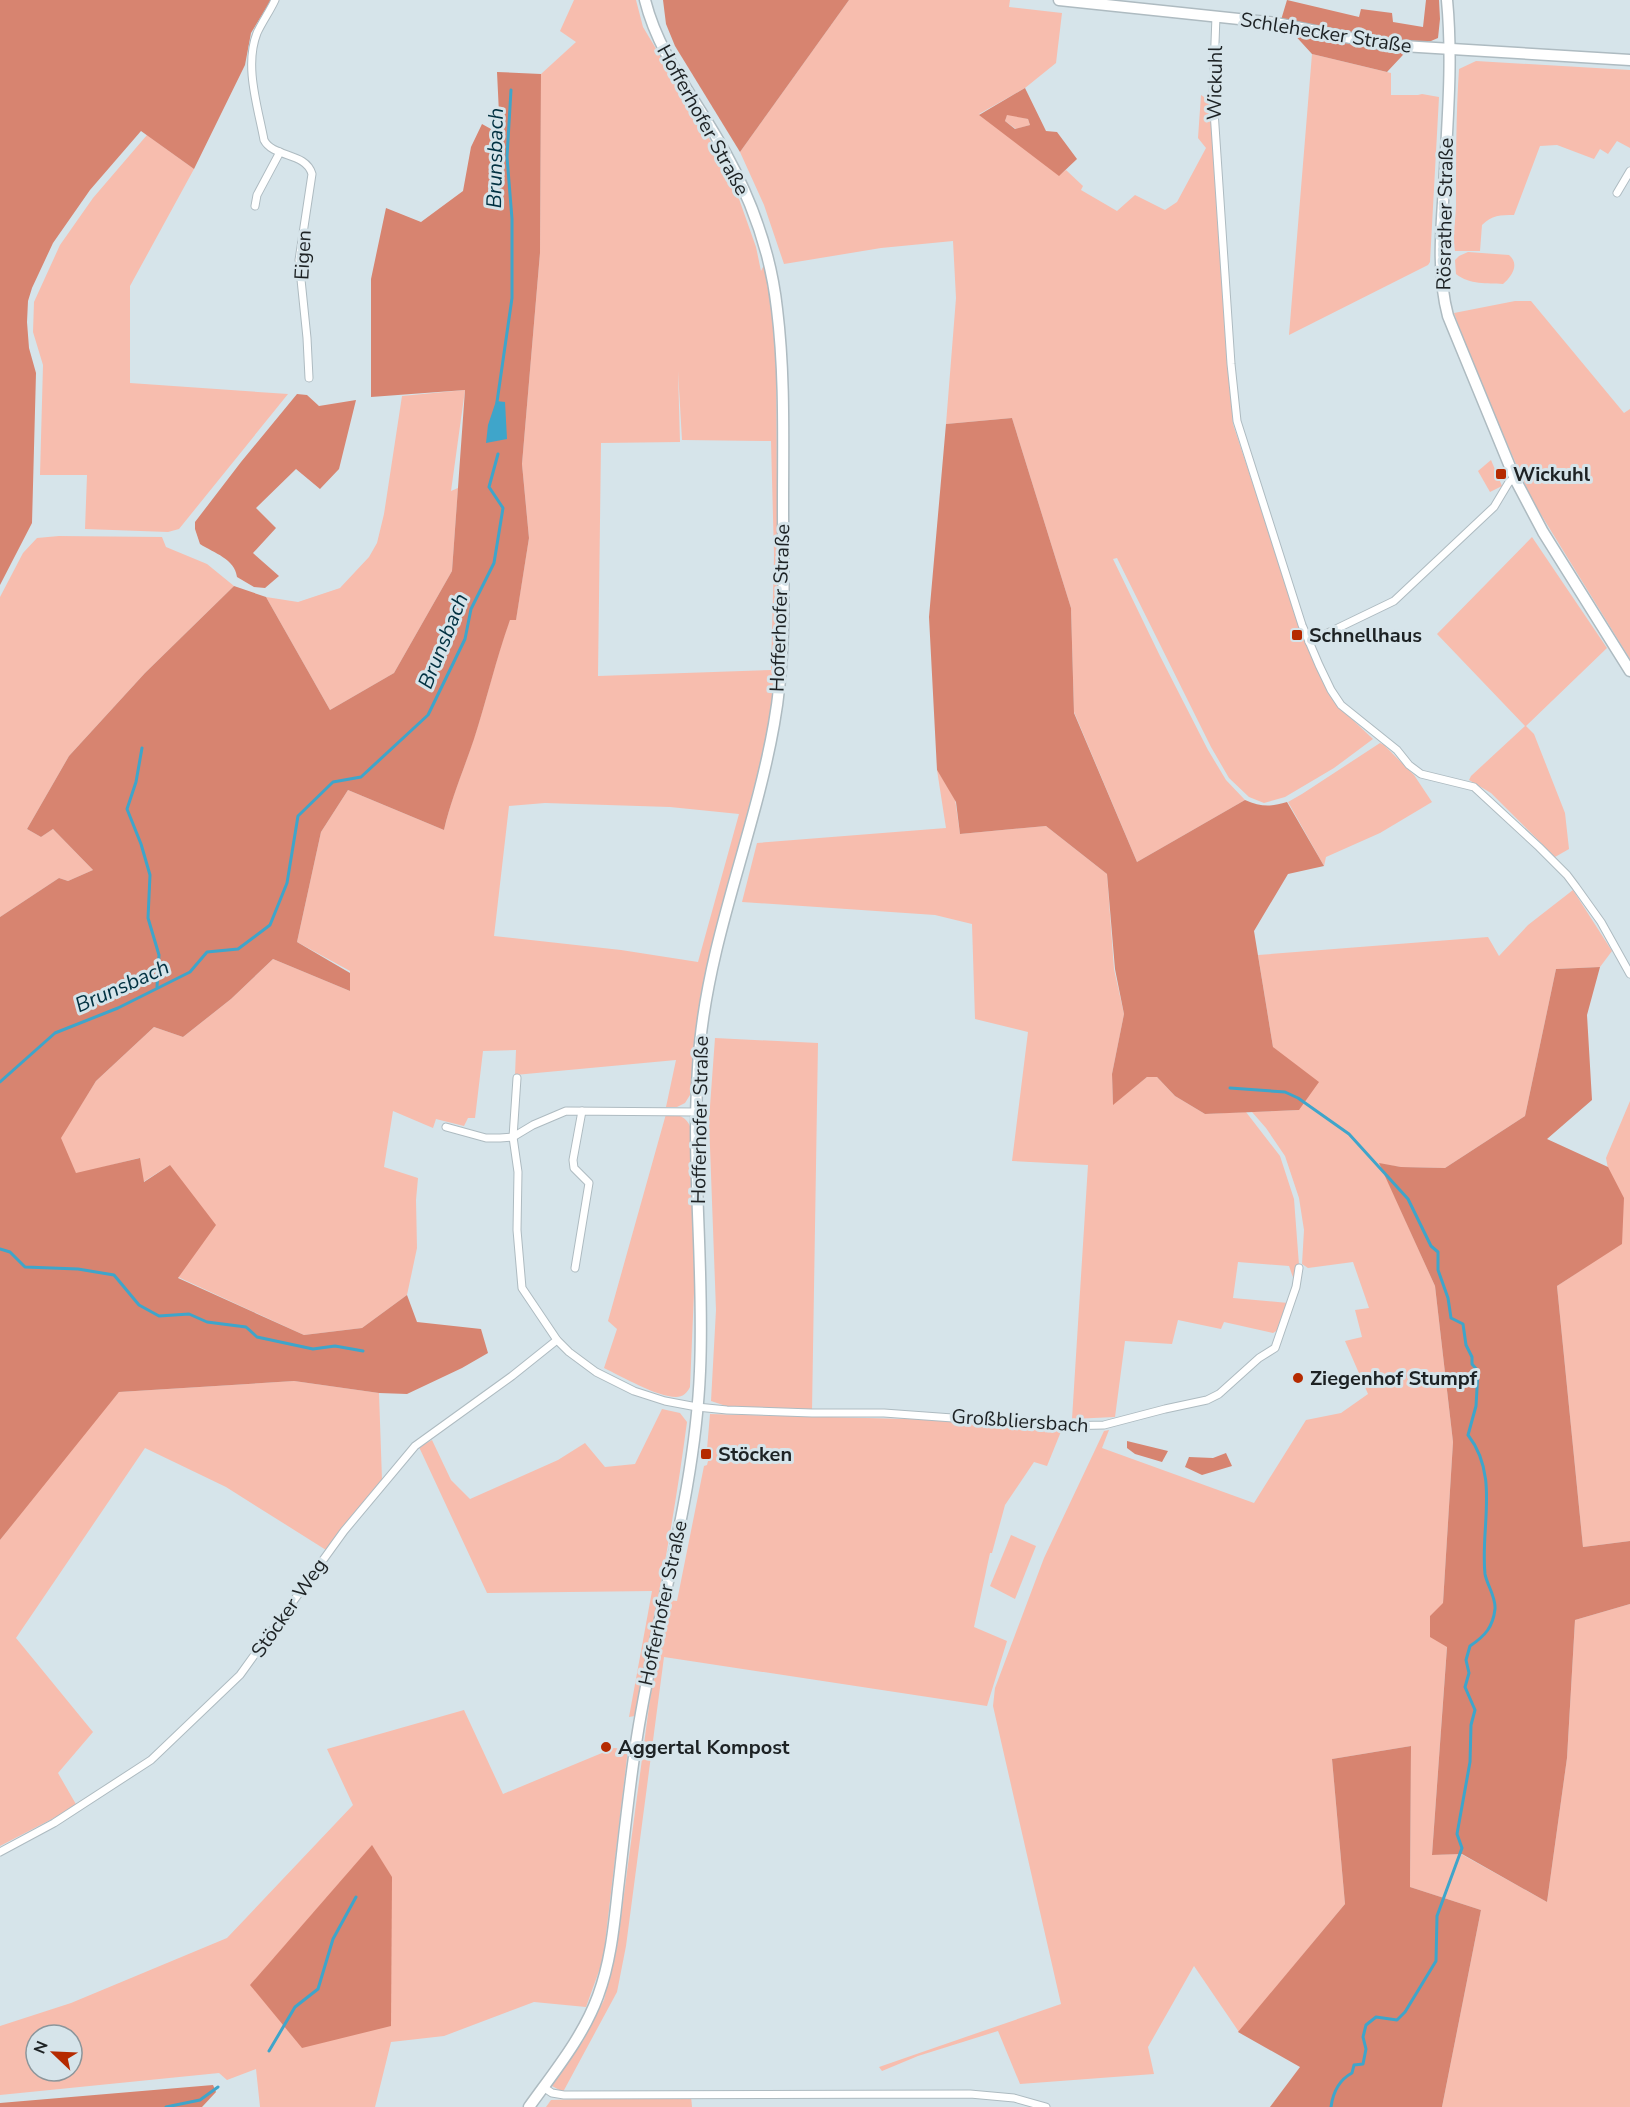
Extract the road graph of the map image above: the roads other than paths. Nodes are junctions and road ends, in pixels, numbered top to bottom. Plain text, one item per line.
1 (275, 0) edge
2 (645, 0) edge
3 (1059, 0) edge
4 (1447, 0) edge
5 (1150, 5) edge
6 (1216, 16) junction
7 (1451, 50) junction
8 (1630, 60) edge
9 (280, 152) junction
10 (1630, 171) edge
11 (1617, 193) dead end
12 (255, 206) dead end
13 (309, 378) dead end
14 (1515, 479) junction
15 (1309, 642) junction
16 (1630, 671) edge
17 (1630, 974) edge
18 (517, 1078) dead end
19 (582, 1111) junction
20 (696, 1112) junction
21 (446, 1127) dead end
22 (513, 1137) junction
23 (575, 1268) dead end
24 (1299, 1268) dead end
25 (557, 1340) junction
26 (697, 1407) junction
27 (0, 1852) edge
28 (543, 2087) junction
29 (529, 2107) edge
30 (1046, 2107) edge

1 - 9 street, Eigen
2 - 20 street, Hofferhofer Straße
3 - 5 street, Schlehecker Straße
4 - 7 street, Rösrather Straße
5 - 6 street, Schlehecker Straße
6 - 7 street, Schlehecker Straße
6 - 15 street, Wickuhl
7 - 8 street, Schlehecker Straße
7 - 14 street, Rösrather Straße
9 - 12 street
9 - 13 street, Eigen
10 - 11 street
14 - 15 street
14 - 16 street, Rösrather Straße
15 - 17 street, Wickuhl
18 - 22 street
19 - 20 street
19 - 22 street
19 - 23 street
20 - 26 street, Hofferhofer Straße
21 - 22 street
22 - 25 street
24 - 26 street, Großbliersbach
25 - 26 street
25 - 27 street, Stöcker Weg
26 - 28 street, Hofferhofer Straße
28 - 29 street, Hofferhofer Straße
28 - 30 street

